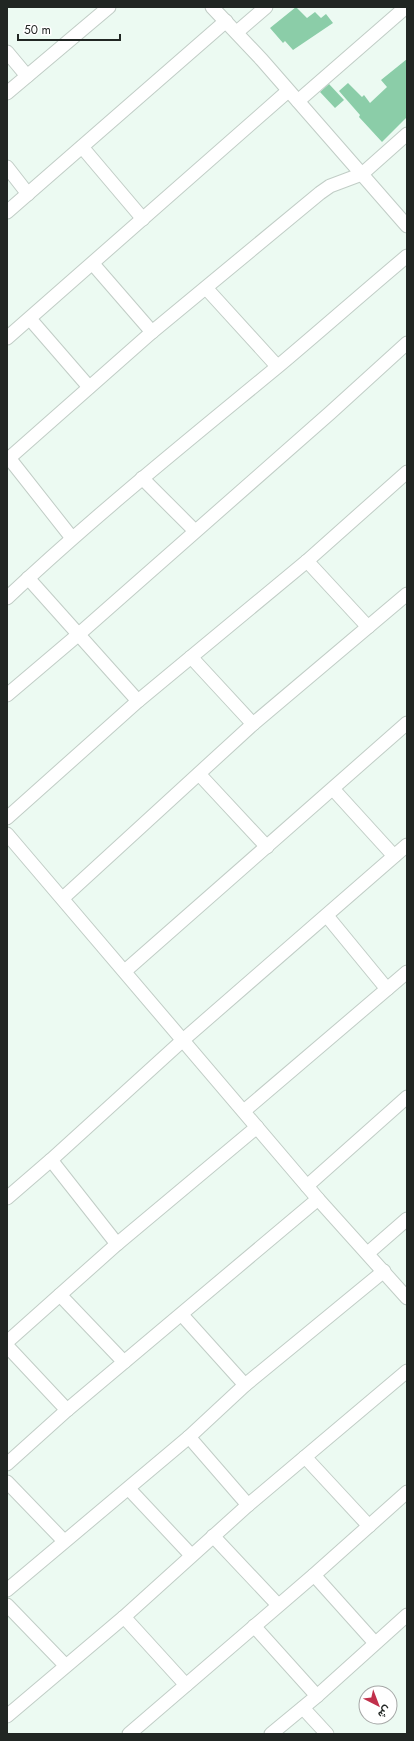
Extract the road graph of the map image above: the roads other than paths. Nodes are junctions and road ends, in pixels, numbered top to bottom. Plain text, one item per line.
1 (109, 7) edge
2 (212, 7) edge
3 (266, 7) edge
4 (406, 7) edge
5 (226, 21) junction
6 (237, 32) junction
7 (7, 52) edge
8 (27, 76) junction
9 (288, 91) junction
10 (7, 93) edge
11 (298, 101) junction
12 (407, 134) edge
13 (82, 147) junction
14 (7, 167) edge
15 (362, 174) junction
16 (28, 194) junction
17 (7, 212) edge
18 (143, 219) junction
19 (407, 226) edge
20 (407, 256) edge
21 (92, 264) junction
22 (206, 288) junction
23 (30, 319) junction
24 (152, 332) junction
25 (7, 338) edge
26 (407, 343) edge
27 (277, 366) junction
28 (89, 387) junction
29 (8, 459) edge
30 (407, 472) edge
31 (142, 478) junction
32 (195, 531) junction
33 (72, 538) junction
34 (308, 561) junction
35 (28, 578) junction
36 (407, 595) edge
37 (7, 598) edge
38 (368, 627) junction
39 (79, 634) junction
40 (191, 657) junction
41 (7, 695) edge
42 (138, 701) junction
43 (407, 723) edge
44 (253, 724) junction
45 (199, 774) junction
46 (333, 789) junction
47 (7, 818) edge
48 (7, 834) edge
49 (407, 845) edge
50 (267, 847) junction
51 (394, 856) junction
52 (63, 898) junction
53 (327, 916) junction
54 (125, 971) junction
55 (407, 972) edge
56 (387, 989) junction
57 (183, 1040) junction
58 (407, 1097) edge
59 (244, 1111) junction
60 (257, 1127) junction
61 (51, 1160) junction
62 (307, 1186) junction
63 (7, 1198) edge
64 (318, 1199) junction
65 (407, 1219) edge
66 (117, 1244) junction
67 (368, 1253) junction
68 (384, 1271) junction
69 (60, 1295) junction
70 (407, 1298) edge
71 (182, 1315) junction
72 (7, 1342) edge
73 (7, 1346) edge
74 (124, 1362) junction
75 (407, 1371) edge
76 (245, 1385) junction
77 (67, 1410) junction
78 (189, 1437) junction
79 (305, 1457) junction
80 (7, 1464) edge
81 (7, 1482) edge
82 (129, 1489) junction
83 (407, 1492) edge
84 (248, 1505) junction
85 (369, 1526) junction
86 (213, 1536) junction
87 (64, 1541) junction
88 (191, 1555) junction
89 (314, 1575) junction
90 (7, 1590) edge
91 (7, 1605) edge
92 (278, 1605) junction
93 (407, 1615) edge
94 (124, 1617) junction
95 (254, 1626) junction
96 (375, 1644) junction
97 (65, 1665) junction
98 (186, 1685) junction
99 (317, 1696) junction
100 (303, 1708) junction
101 (7, 1716) edge
102 (129, 1734) edge
103 (271, 1734) edge
104 (327, 1734) edge

1 - 8 street
2 - 5 street
3 - 6 street
4 - 11 street
5 - 6 street
5 - 13 street
6 - 9 street
7 - 8 street
8 - 10 street
9 - 11 street
9 - 18 street
11 - 15 street
12 - 15 street
13 - 16 street
13 - 18 street
14 - 16 street
15 - 19 street
15 - 22 street
16 - 17 street
18 - 21 street
20 - 27 street
21 - 23 street
21 - 24 street
22 - 24 street
22 - 27 street
23 - 25 street
23 - 28 street
24 - 28 street
26 - 32 street
27 - 31 street
28 - 29 street
29 - 33 street
30 - 34 street
31 - 32 street
31 - 33 street
32 - 39 street
33 - 35 street
34 - 38 street
34 - 40 street
35 - 37 street
35 - 39 street
36 - 38 street
38 - 44 street
39 - 41 street
39 - 42 street
40 - 42 street
40 - 44 street
42 - 47 street
43 - 46 street
44 - 45 street
45 - 50 street
45 - 52 street
46 - 50 street
46 - 51 street
48 - 52 street
49 - 51 street
50 - 54 street
51 - 53 street
52 - 54 street
53 - 56 street
53 - 57 street
54 - 57 street
55 - 56 street
56 - 59 street
57 - 59 street
57 - 61 street
58 - 62 street
59 - 60 street
60 - 62 street
60 - 66 street
61 - 63 street
61 - 66 street
62 - 64 street
64 - 67 street
64 - 71 street
65 - 67 street
66 - 69 street
67 - 68 street
68 - 70 street
68 - 76 street
69 - 72 street
69 - 74 street
71 - 74 street
71 - 76 street
73 - 77 street
74 - 77 street
75 - 79 street
76 - 78 street
77 - 80 street
78 - 82 street
78 - 84 street
79 - 84 street
79 - 85 street
81 - 87 street
82 - 87 street
82 - 88 street
83 - 85 street
84 - 86 street
85 - 89 street
86 - 88 street
86 - 92 street
87 - 90 street
88 - 94 street
89 - 92 street
89 - 96 street
91 - 97 street
92 - 95 street
93 - 96 street
94 - 97 street
94 - 98 street
95 - 98 street
95 - 99 street
96 - 99 street
97 - 101 street
98 - 102 street
99 - 100 street
100 - 103 street
100 - 104 street

